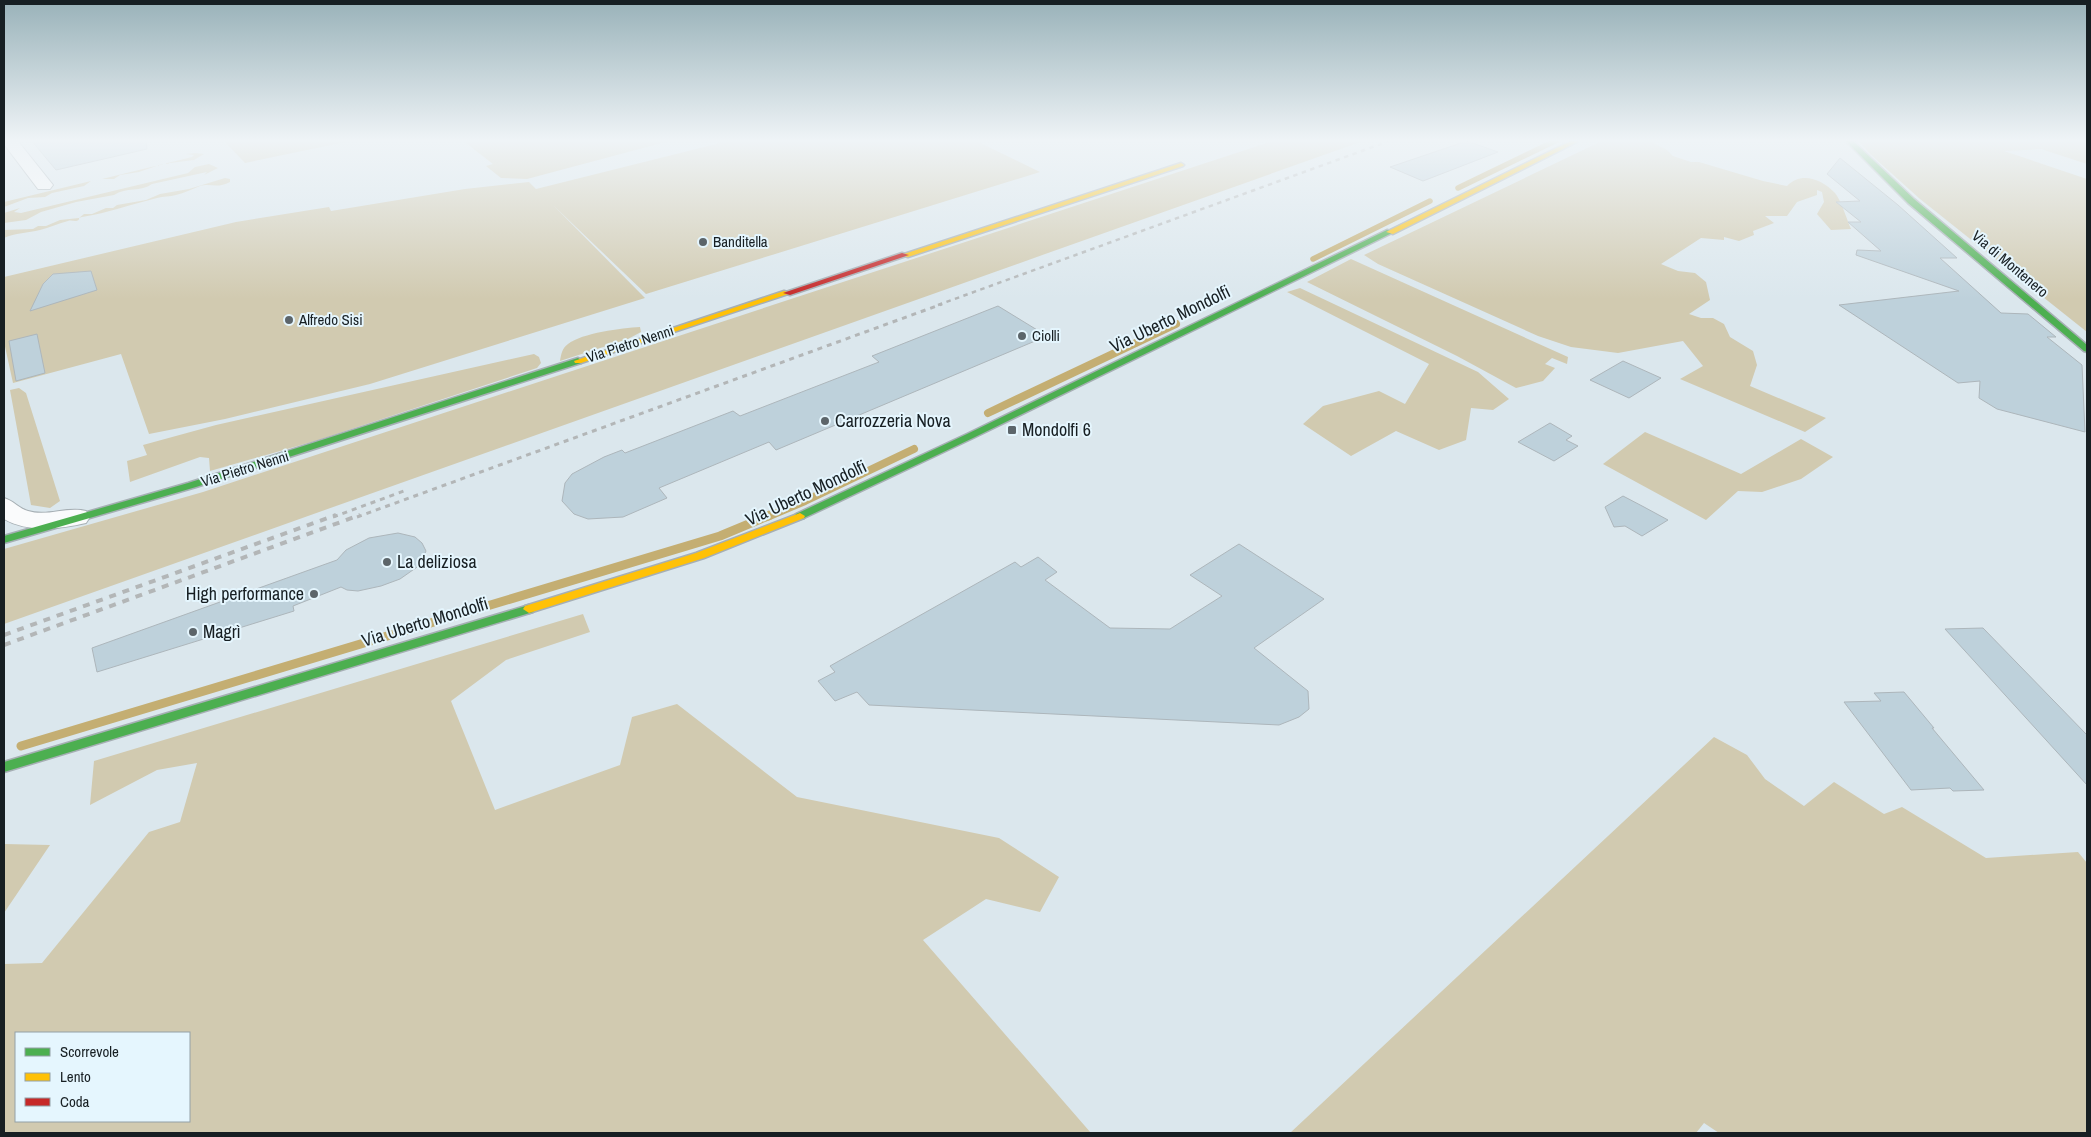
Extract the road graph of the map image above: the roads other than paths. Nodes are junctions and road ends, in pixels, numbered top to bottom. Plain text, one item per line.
1 (1095, 193) edge
2 (1469, 193) edge
3 (1903, 193) edge
4 (2087, 349) edge
5 (4, 506) edge
6 (77, 517) junction
7 (7, 538) edge
8 (4, 767) edge

1 - 6 street, Via Pietro Nenni
2 - 8 street, Via Uberto Mondolfi
3 - 4 street, Via di Montenero
5 - 6 street, Via Pietro Nenni
6 - 7 street, Via Pietro Nenni

